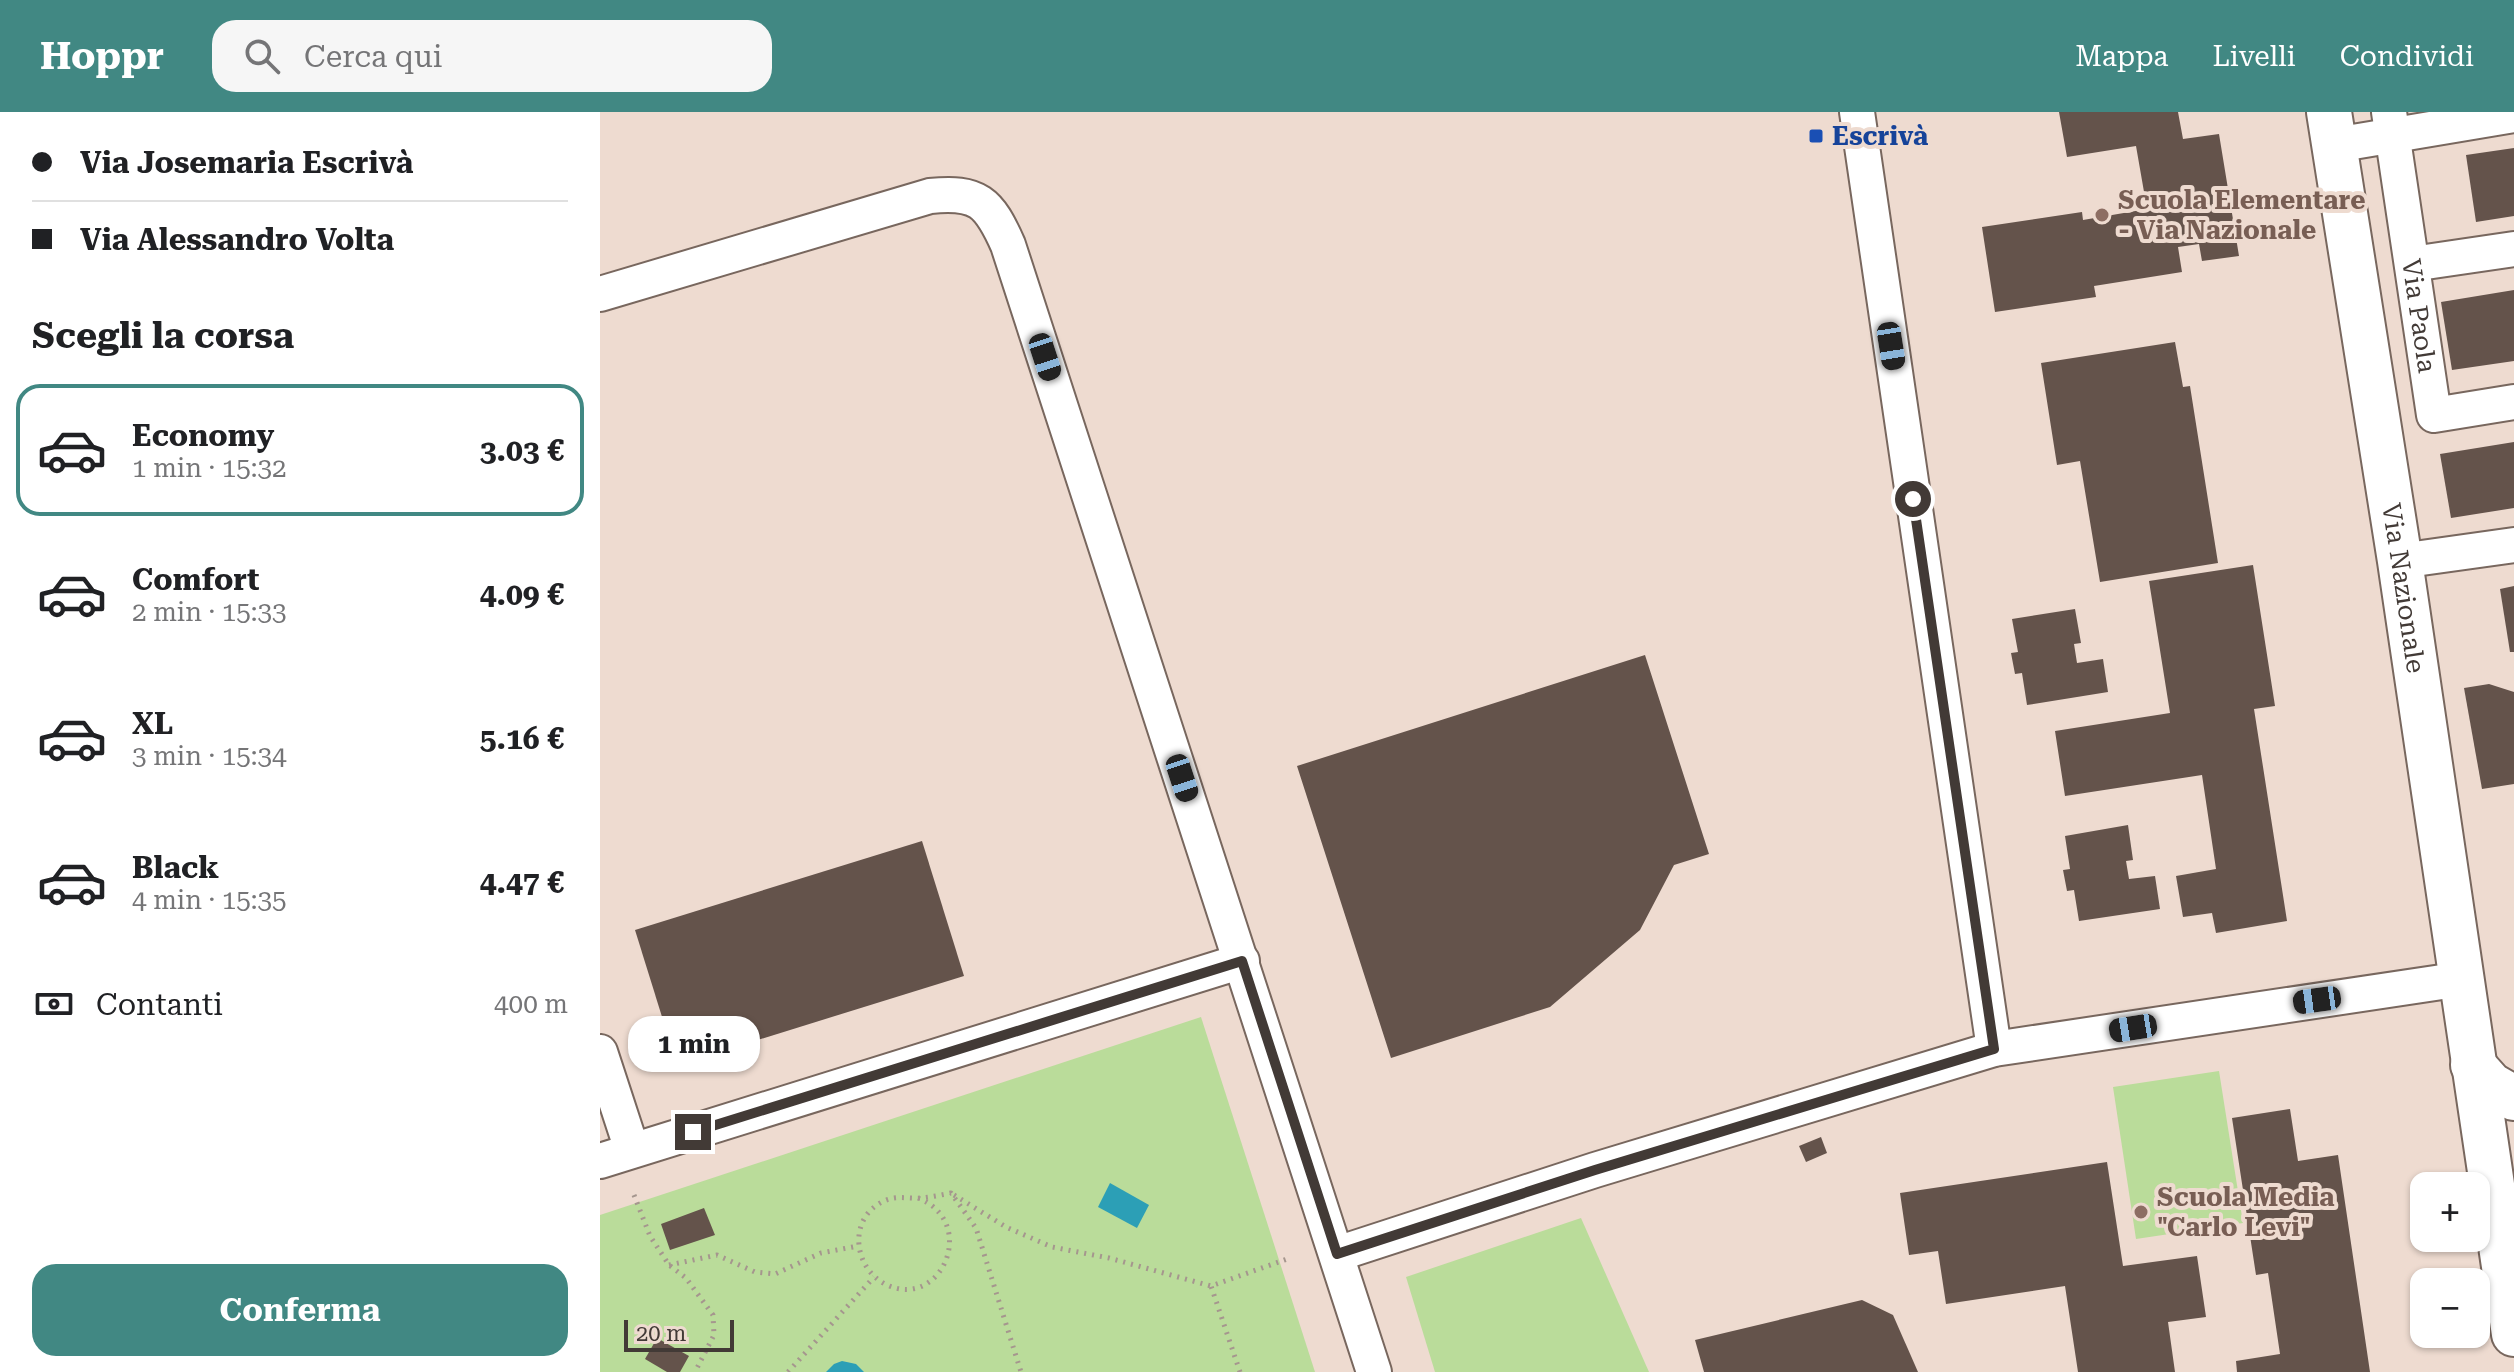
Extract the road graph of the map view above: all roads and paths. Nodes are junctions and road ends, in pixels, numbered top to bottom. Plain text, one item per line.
1 (1857, 112) edge
2 (2514, 115) edge
3 (2391, 124) edge
4 (2332, 128) edge
5 (2514, 249) edge
6 (2412, 264) junction
7 (600, 294) edge
8 (2514, 402) edge
9 (2514, 545) edge
10 (2400, 561) junction
11 (1242, 961) junction
12 (2462, 979) junction
13 (1994, 1049) junction
14 (600, 1052) edge
15 (2473, 1065) junction
16 (2514, 1101) edge
17 (2485, 1146) junction
18 (632, 1150) junction
19 (600, 1161) edge
20 (951, 1193) junction
21 (634, 1195) dead end
22 (918, 1198) junction
23 (858, 1246) junction
24 (1337, 1254) junction
25 (1290, 1258) dead end
26 (669, 1265) junction
27 (874, 1277) junction
28 (1211, 1286) junction
29 (2514, 1334) edge
30 (695, 1372) edge
31 (788, 1372) edge
32 (1021, 1372) edge
33 (1240, 1372) edge
34 (1374, 1372) edge

1 - 13 street
2 - 3 street
3 - 4 street
3 - 6 street, Via Paola
4 - 10 main road, Via Nazionale
5 - 6 street
6 - 8 street, Via Paola
7 - 11 street
9 - 10 street
10 - 12 main road, Via Nazionale
11 - 18 street
11 - 24 street
12 - 13 street
12 - 15 main road, Via Nazionale
13 - 24 street
14 - 18 street
15 - 16 main road
15 - 17 main road, Via Nazionale
16 - 17 main road
17 - 29 main road
18 - 19 street
20 - 22 path
20 - 28 path
20 - 32 path
21 - 26 path
22 - 23 path
22 - 27 path
23 - 26 path
23 - 27 path
24 - 34 street
25 - 28 path
26 - 30 path
27 - 31 path
28 - 33 path

